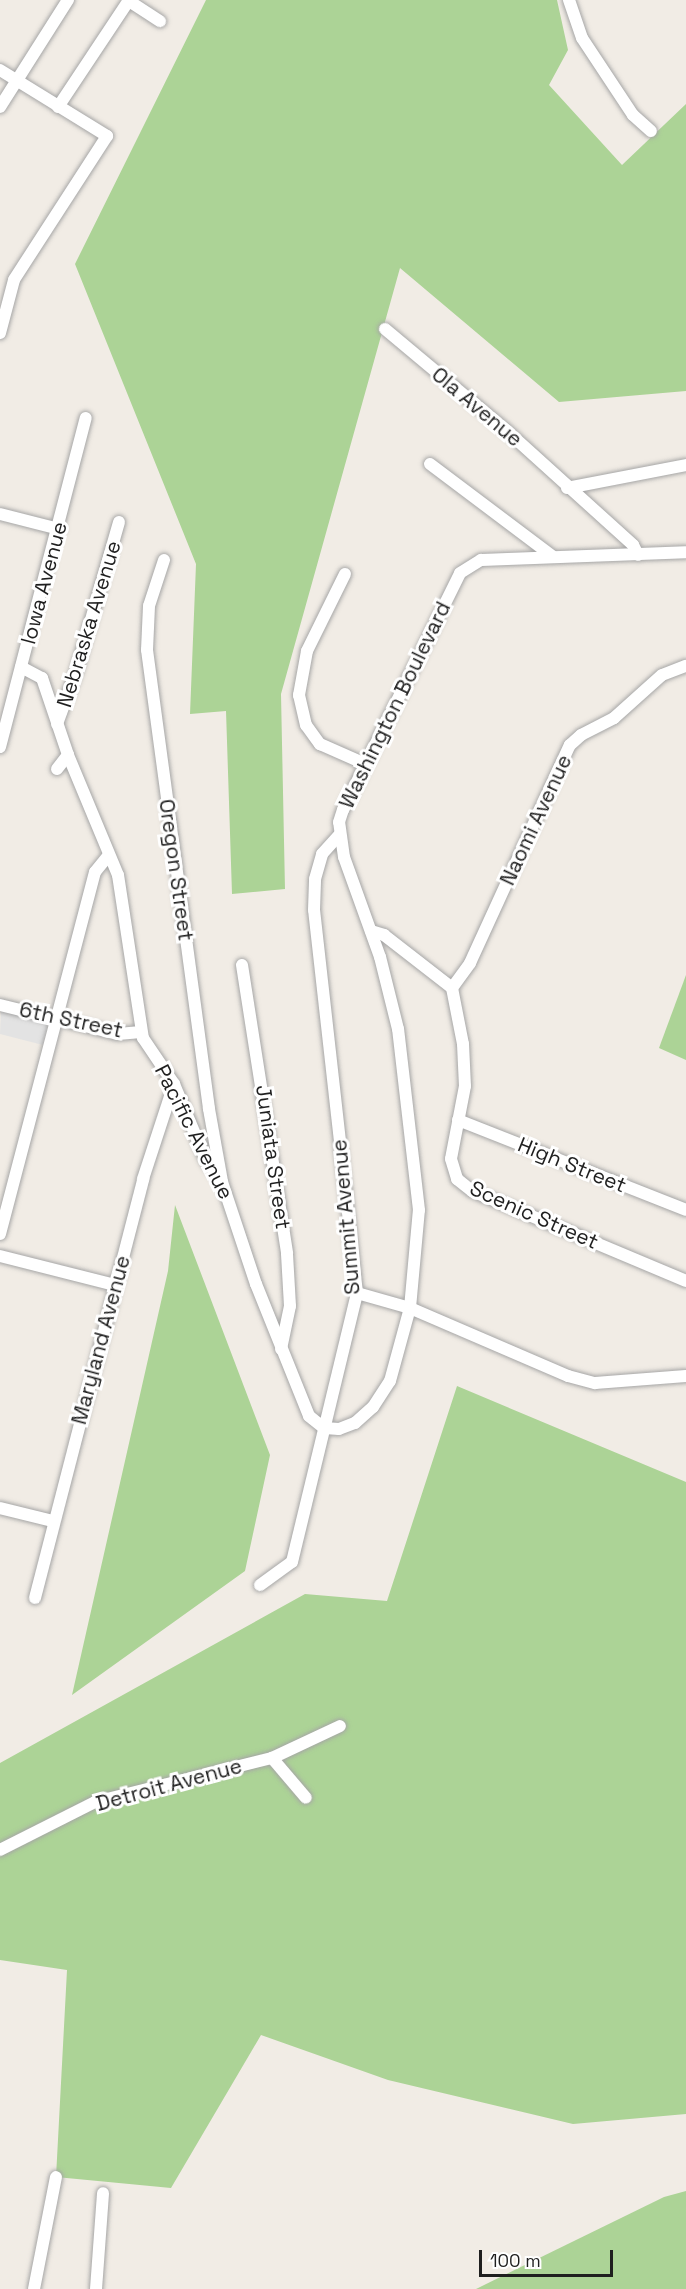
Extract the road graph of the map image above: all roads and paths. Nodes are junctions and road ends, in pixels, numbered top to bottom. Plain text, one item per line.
1 (68, 0) edge
2 (129, 0) edge
3 (569, 0) edge
4 (160, 21) dead end
5 (0, 70) edge
6 (18, 81) junction
7 (0, 107) edge
8 (58, 108) junction
9 (651, 131) dead end
10 (385, 329) dead end
11 (0, 333) edge
12 (86, 418) dead end
13 (429, 464) dead end
14 (686, 465) edge
15 (567, 488) junction
16 (0, 514) edge
17 (119, 522) dead end
18 (59, 529) junction
19 (686, 552) edge
20 (638, 555) junction
21 (552, 556) junction
22 (164, 560) dead end
23 (345, 574) dead end
24 (686, 666) edge
25 (21, 667) junction
26 (57, 724) junction
27 (0, 747) edge
28 (68, 755) junction
29 (363, 763) junction
30 (57, 769) dead end
31 (339, 835) junction
32 (110, 855) junction
33 (370, 931) junction
34 (242, 965) dead end
35 (452, 988) junction
36 (0, 1005) edge
37 (56, 1018) junction
38 (141, 1032) junction
39 (174, 1084) junction
40 (458, 1120) junction
41 (222, 1182) junction
42 (686, 1210) edge
43 (0, 1234) edge
44 (0, 1256) edge
45 (686, 1281) edge
46 (115, 1286) junction
47 (357, 1293) junction
48 (410, 1308) junction
49 (281, 1349) junction
50 (686, 1376) edge
51 (324, 1428) junction
52 (0, 1508) edge
53 (54, 1521) junction
54 (260, 1585) dead end
55 (35, 1598) dead end
56 (340, 1726) dead end
57 (272, 1758) junction
58 (306, 1797) dead end
59 (0, 1850) edge
60 (56, 2177) dead end
61 (102, 2193) dead end
62 (34, 2289) edge
63 (96, 2289) edge

1 - 6 street
2 - 4 street
2 - 8 street
3 - 9 street
5 - 6 street
6 - 7 street
6 - 8 street
8 - 11 street
10 - 15 street, Ola Avenue
12 - 18 street, Iowa Avenue
13 - 21 street
14 - 15 street
15 - 20 street, Ola Avenue
16 - 18 street
17 - 26 street, Nebraska Avenue
18 - 25 street, Iowa Avenue
19 - 20 street, Washington Boulevard
20 - 21 street, Washington Boulevard
21 - 29 street, Washington Boulevard
22 - 41 street, Oregon Street
23 - 29 street
24 - 35 street, Naomi Avenue
25 - 26 street, Pacific Avenue
25 - 27 street, Iowa Avenue
26 - 28 street, Pacific Avenue
28 - 30 street
28 - 32 street, Pacific Avenue
29 - 31 street, Washington Boulevard
31 - 33 street, Washington Boulevard
31 - 47 street, Summit Avenue
32 - 37 street
32 - 38 street, Pacific Avenue
33 - 35 street
33 - 48 street, Washington Boulevard
34 - 49 street, Juniata Street
35 - 40 street, Scenic Street
36 - 37 street, 6th Street
37 - 38 street, 6th Street
37 - 43 street
38 - 39 street, Pacific Avenue
39 - 41 street, Pacific Avenue
39 - 46 street, Maryland Avenue
40 - 42 street, High Street
40 - 45 street, Scenic Street
41 - 49 street, Pacific Avenue
44 - 46 street
46 - 53 street, Maryland Avenue
47 - 48 street
47 - 51 street, Summit Avenue
48 - 50 street
48 - 51 street
49 - 51 street, Pacific Avenue
51 - 54 street, Summit Avenue
52 - 53 street
53 - 55 street, Maryland Avenue
56 - 57 street, Detroit Avenue
57 - 58 street
57 - 59 street, Detroit Avenue
60 - 62 street
61 - 63 street

